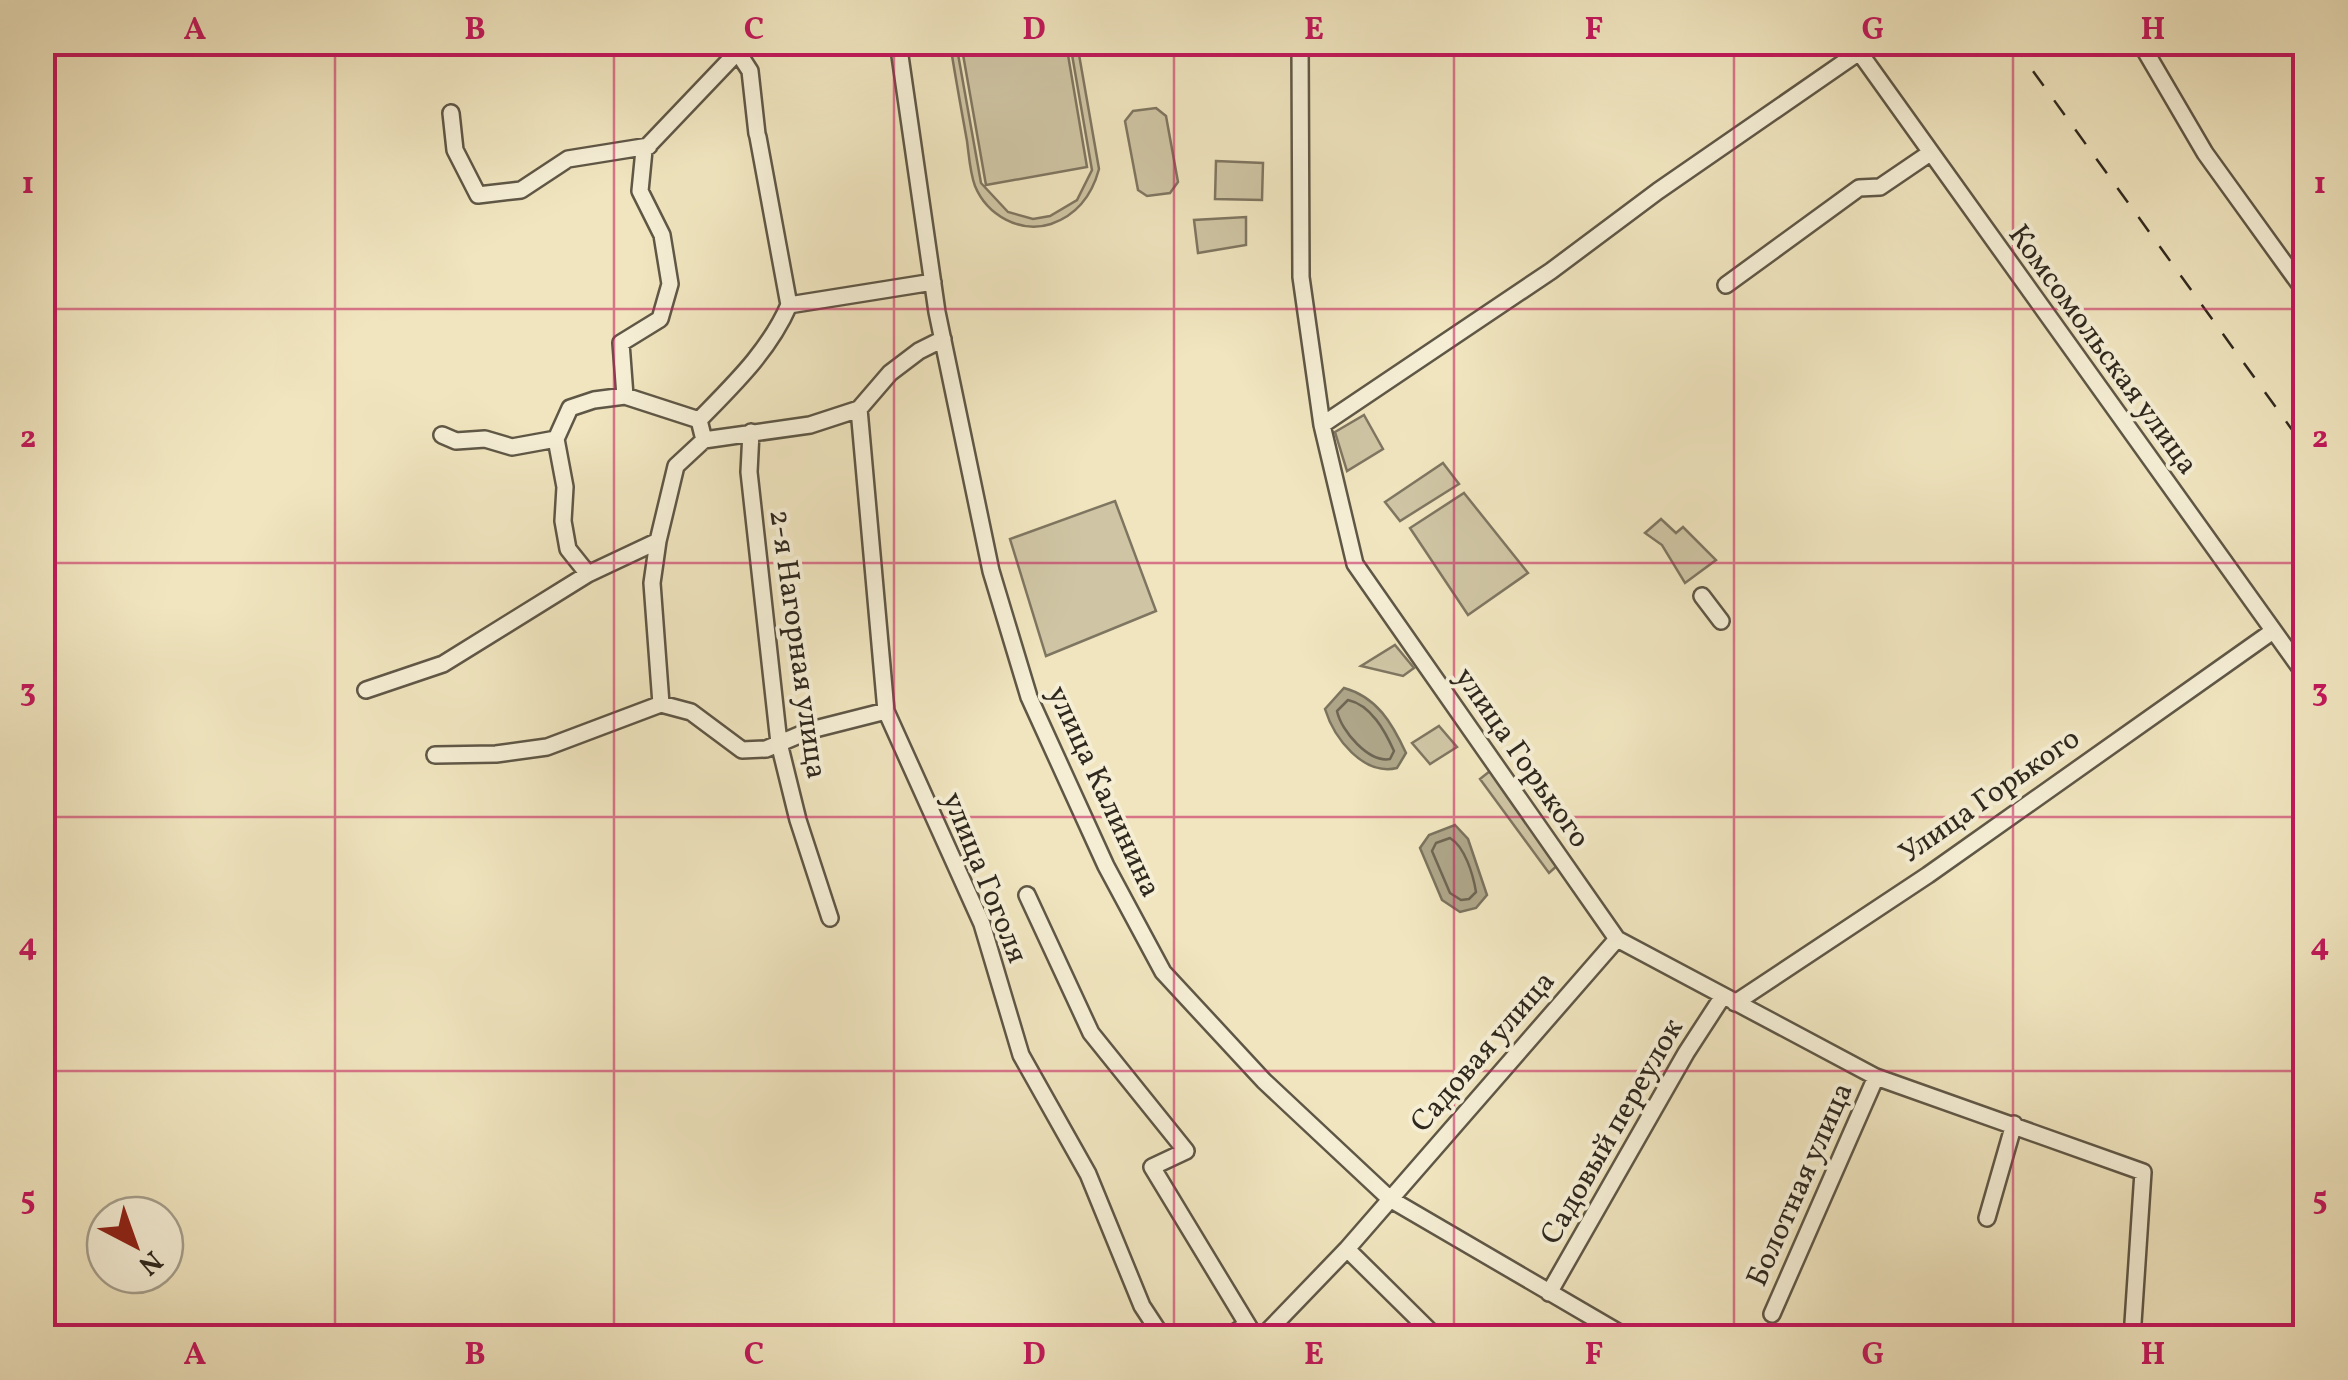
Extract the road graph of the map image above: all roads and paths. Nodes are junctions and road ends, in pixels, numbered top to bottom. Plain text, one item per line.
1 (898, 42) edge
2 (1300, 42) edge
3 (2140, 42) edge
4 (1855, 47) edge
5 (743, 48) edge
6 (451, 113) dead end
7 (649, 146) junction
8 (1930, 153) junction
9 (933, 282) junction
10 (1726, 285) dead end
11 (2306, 292) edge
12 (790, 305) junction
13 (943, 338) junction
14 (625, 396) junction
15 (859, 409) junction
16 (699, 420) junction
17 (1322, 424) junction
18 (751, 432) junction
19 (442, 434) dead end
20 (556, 439) junction
21 (704, 440) junction
22 (658, 542) junction
23 (588, 574) junction
24 (1702, 596) dead end
25 (1721, 621) dead end
26 (2273, 630) junction
27 (2306, 676) edge
28 (366, 690) dead end
29 (661, 704) junction
30 (886, 711) junction
31 (779, 743) junction
32 (436, 755) dead end
33 (1027, 895) dead end
34 (830, 918) dead end
35 (1617, 939) junction
36 (1729, 1000) junction
37 (1876, 1077) junction
38 (2014, 1124) junction
39 (1390, 1199) junction
40 (1986, 1218) dead end
41 (1348, 1250) junction
42 (1549, 1293) junction
43 (1772, 1314) dead end
44 (1256, 1337) edge
45 (1163, 1338) edge
46 (1227, 1338) edge
47 (1437, 1338) edge
48 (1628, 1338) edge
49 (2132, 1338) edge

1 - 9 street, улица Калинина
2 - 17 street, улица Горького
3 - 11 street
4 - 8 street, Комсомольская улица
4 - 17 street, Комсомольская улица
5 - 7 street
5 - 12 street
6 - 7 street
7 - 14 street
8 - 10 street
8 - 26 street, Комсомольская улица
9 - 12 street
9 - 13 street, улица Калинина
12 - 16 street
13 - 15 street
13 - 39 street, улица Калинина
14 - 16 street
14 - 20 street
15 - 18 street
15 - 30 street, улица Гоголя
16 - 21 street
17 - 35 street, улица Горького
18 - 21 street
18 - 31 street, 2-я Нагорная улица
19 - 20 street
20 - 23 street
21 - 22 street
22 - 23 street
22 - 29 street
23 - 28 street
24 - 25 street
26 - 27 street, Комсомольская улица
26 - 36 street, Улица Горького
29 - 31 street
29 - 32 street
30 - 31 street
30 - 45 street, улица Гоголя
31 - 34 street, 2-я Нагорная улица
33 - 44 street
35 - 36 street, улица Горького
35 - 39 street, Садовая улица
36 - 37 street, улица Горького
36 - 42 street, Садовый переулок
37 - 38 street, улица Горького
37 - 43 street, Болотная улица
38 - 40 street
38 - 49 street, улица Горького
39 - 41 street, Садовая улица
39 - 42 street, улица Калинина
41 - 44 street, Садовая улица
41 - 47 street
42 - 48 street, улица Калинина
44 - 46 street

